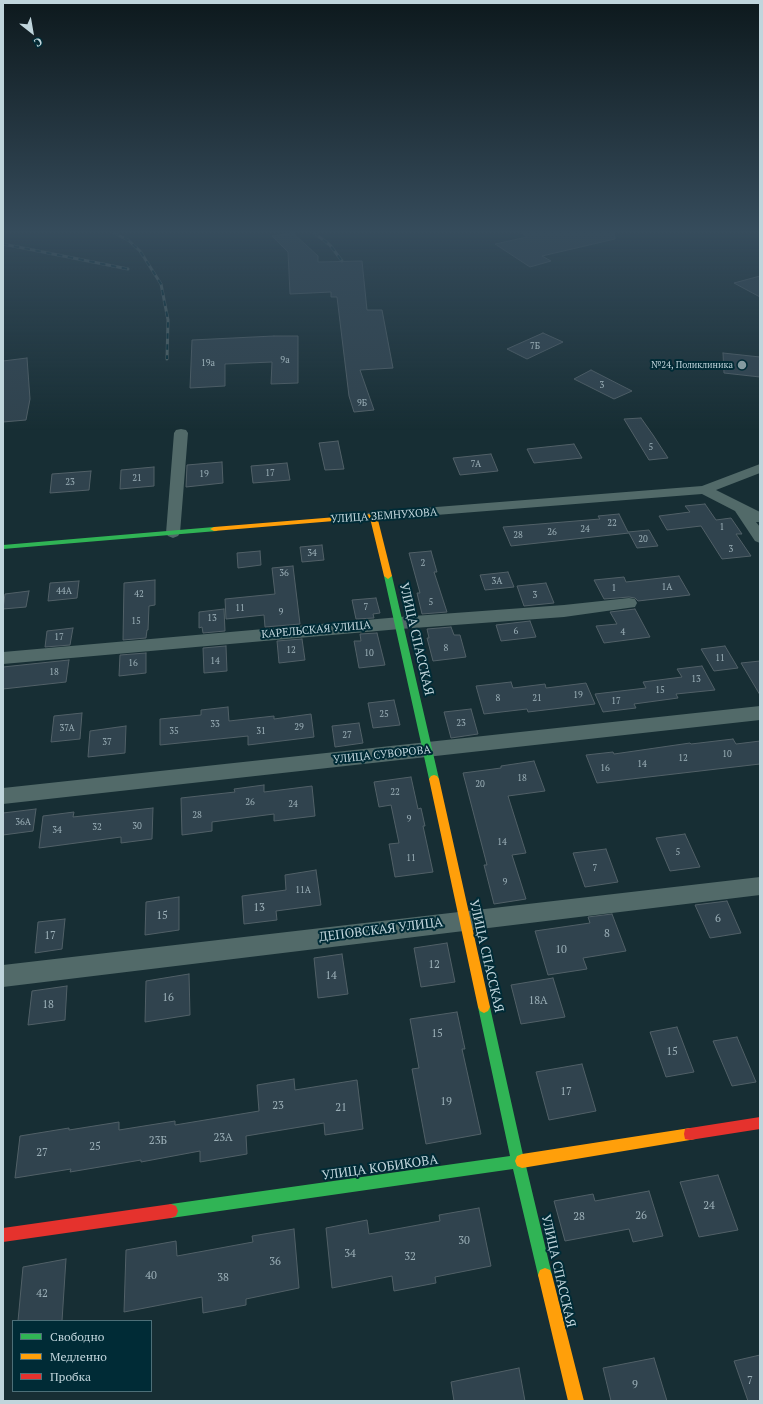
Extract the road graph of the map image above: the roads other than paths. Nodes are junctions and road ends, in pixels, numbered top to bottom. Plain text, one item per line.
1 (181, 433) dead end
2 (760, 468) edge
3 (704, 490) junction
4 (739, 508) junction
5 (373, 516) junction
6 (760, 518) edge
7 (173, 533) junction
8 (760, 538) edge
9 (3, 547) edge
10 (629, 603) dead end
11 (400, 623) junction
12 (3, 658) edge
13 (760, 713) edge
14 (428, 750) junction
15 (3, 796) edge
16 (760, 886) edge
17 (464, 920) junction
18 (3, 976) edge
19 (760, 1123) edge
20 (518, 1162) junction
21 (3, 1235) edge
22 (576, 1401) edge

1 - 7 street
2 - 3 street, УЛИЦА ЗЕМНУХОВА
3 - 4 street
3 - 5 street, УЛИЦА ЗЕМНУХОВА
4 - 6 street
4 - 8 street
5 - 7 street, УЛИЦА ЗЕМНУХОВА
5 - 11 street, УЛИЦА СПАССКАЯ
7 - 9 street, УЛИЦА ЗЕМНУХОВА
10 - 11 street, КАРЕЛЬСКАЯ УЛИЦА
11 - 12 street, КАРЕЛЬСКАЯ УЛИЦА
11 - 14 street, УЛИЦА СПАССКАЯ
13 - 14 street, УЛИЦА СУВОРОВА
14 - 15 street, УЛИЦА СУВОРОВА
14 - 17 street, УЛИЦА СПАССКАЯ
16 - 17 street, ДЕПОВСКАЯ УЛИЦА
17 - 18 street, ДЕПОВСКАЯ УЛИЦА
17 - 20 street, УЛИЦА СПАССКАЯ
19 - 20 street, УЛИЦА КОБИКОВА
20 - 21 street, УЛИЦА КОБИКОВА
20 - 22 street, УЛИЦА СПАССКАЯ

